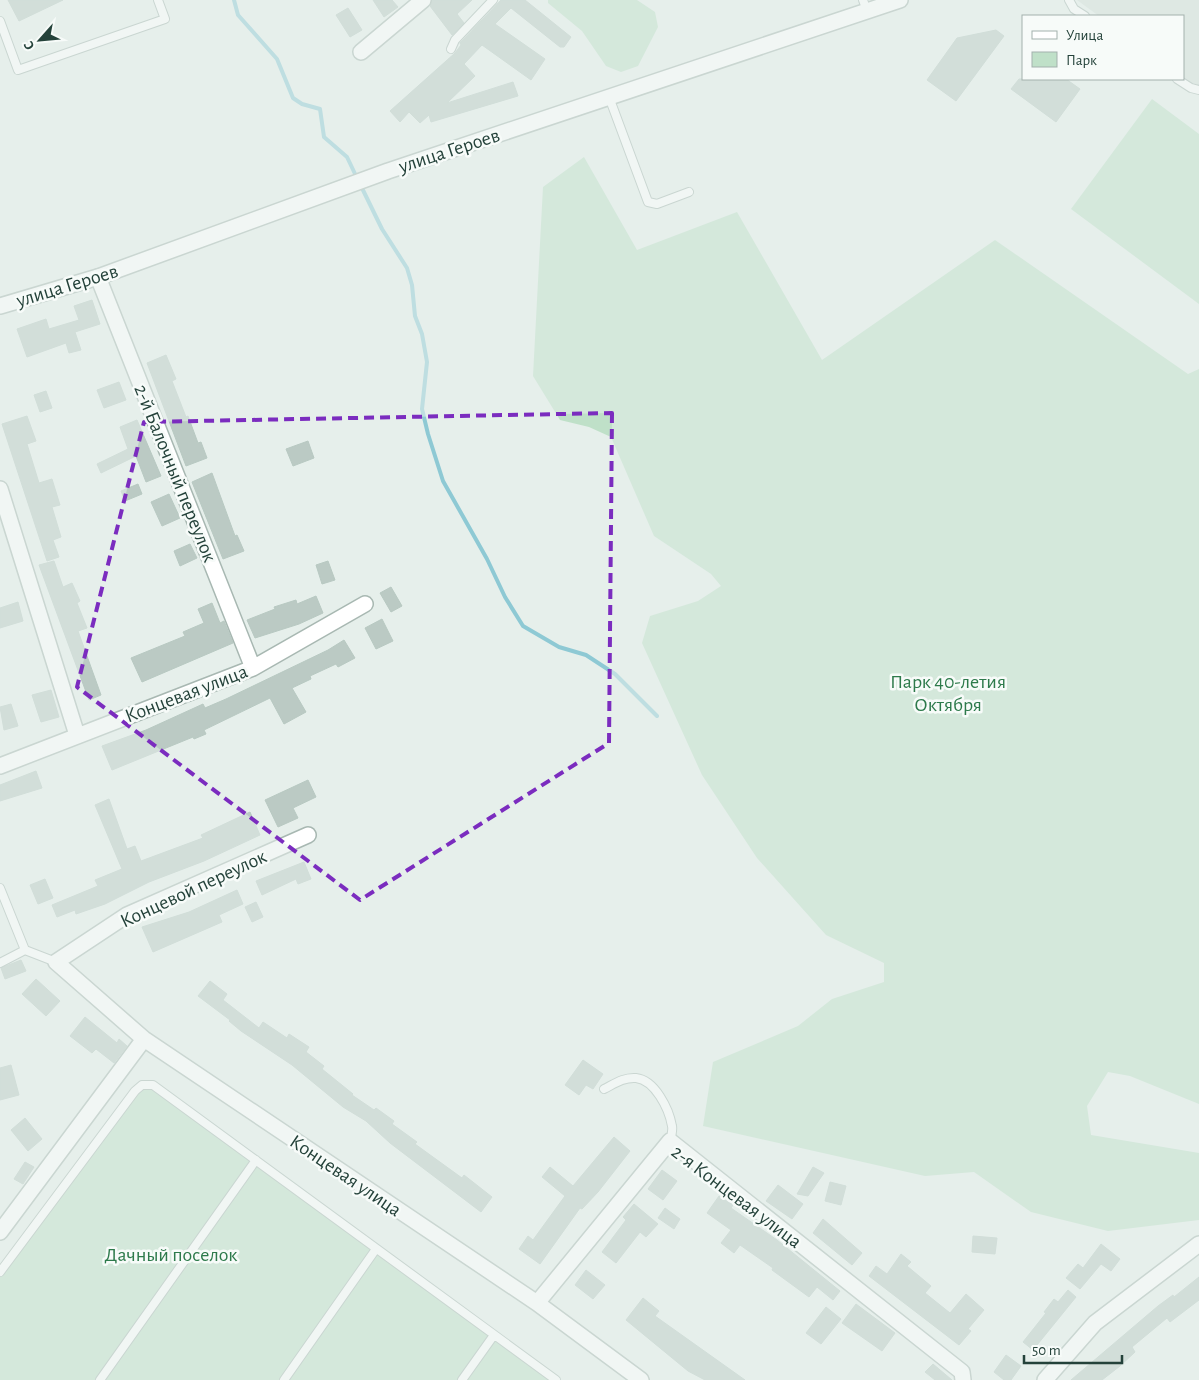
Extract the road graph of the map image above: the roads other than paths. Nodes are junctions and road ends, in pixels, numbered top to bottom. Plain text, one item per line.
1 (158, 0) edge
2 (423, 0) edge
3 (493, 0) edge
4 (900, 0) edge
5 (1069, 0) edge
6 (865, 5) edge
7 (1083, 15) edge
8 (0, 21) edge
9 (451, 49) dead end
10 (361, 52) dead end
11 (1179, 80) edge
12 (1199, 90) edge
13 (609, 97) junction
14 (689, 192) dead end
15 (98, 277) junction
16 (0, 306) edge
17 (0, 489) edge
18 (365, 604) dead end
19 (253, 668) junction
20 (77, 735) junction
21 (0, 766) edge
22 (308, 835) dead end
23 (0, 888) edge
24 (25, 950) junction
25 (56, 962) junction
26 (0, 963) edge
27 (144, 1039) junction
28 (604, 1089) dead end
29 (670, 1141) junction
30 (256, 1160) junction
31 (0, 1232) edge
32 (1199, 1244) edge
33 (376, 1249) junction
34 (0, 1272) edge
35 (537, 1303) junction
36 (494, 1335) junction
37 (100, 1380) edge
38 (284, 1380) edge
39 (462, 1380) edge
40 (556, 1380) edge
41 (641, 1380) edge
42 (963, 1380) edge
43 (1045, 1380) edge

1 - 8 lane
2 - 10 street
3 - 9 lane
4 - 6 street, улица Героев
5 - 7 lane
6 - 13 street, улица Героев
11 - 12 lane
13 - 14 lane
13 - 15 street, улица Героев
15 - 16 street, улица Героев
15 - 19 street, 2-й Балочный переулок
17 - 20 street
18 - 19 street, Концевая улица
19 - 20 street, Концевая улица
20 - 21 street, Концевая улица
22 - 25 street, Концевой переулок
23 - 24 lane
24 - 25 lane
24 - 26 lane
25 - 27 street, Концевая улица
27 - 31 street
27 - 35 street, Концевая улица
28 - 29 lane
29 - 35 street, 2-я Концевая улица
29 - 42 street, 2-я Концевая улица
30 - 33 lane
30 - 34 lane
30 - 37 lane
32 - 43 street
33 - 36 lane
33 - 38 lane
35 - 41 street, Концевая улица
36 - 39 lane
36 - 40 lane

